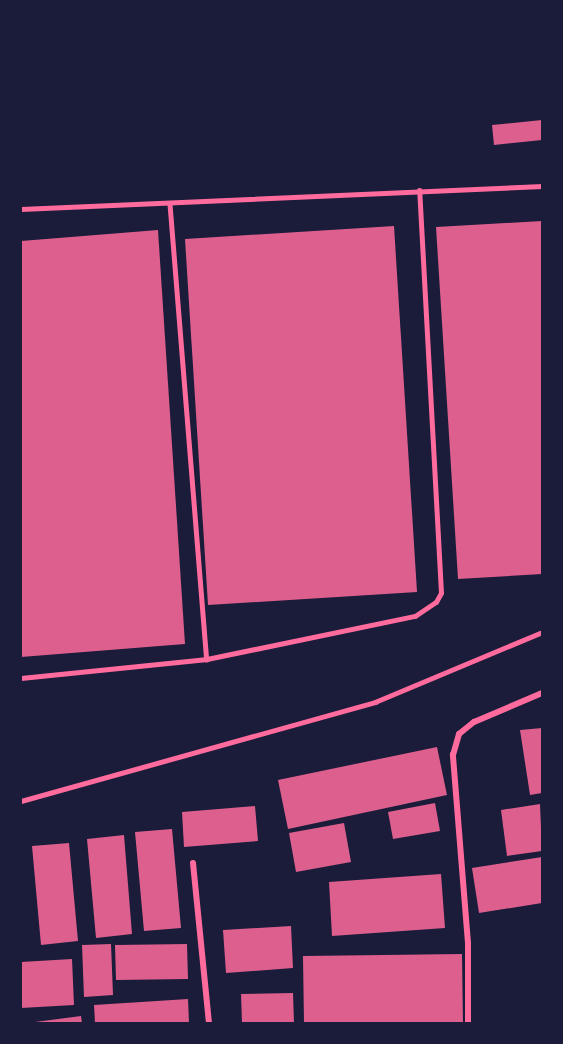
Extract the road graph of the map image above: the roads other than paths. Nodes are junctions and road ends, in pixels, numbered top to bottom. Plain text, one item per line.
1 (542, 186) edge
2 (419, 191) junction
3 (170, 204) junction
4 (21, 209) edge
5 (542, 632) edge
6 (207, 659) junction
7 (21, 678) edge
8 (542, 693) edge
9 (21, 801) edge
10 (193, 863) dead end
11 (209, 1023) edge
12 (468, 1023) edge

1 - 2 lane
2 - 3 lane
2 - 6 lane
3 - 4 lane
3 - 6 lane
5 - 9 lane
6 - 7 lane
8 - 12 street
10 - 11 street

